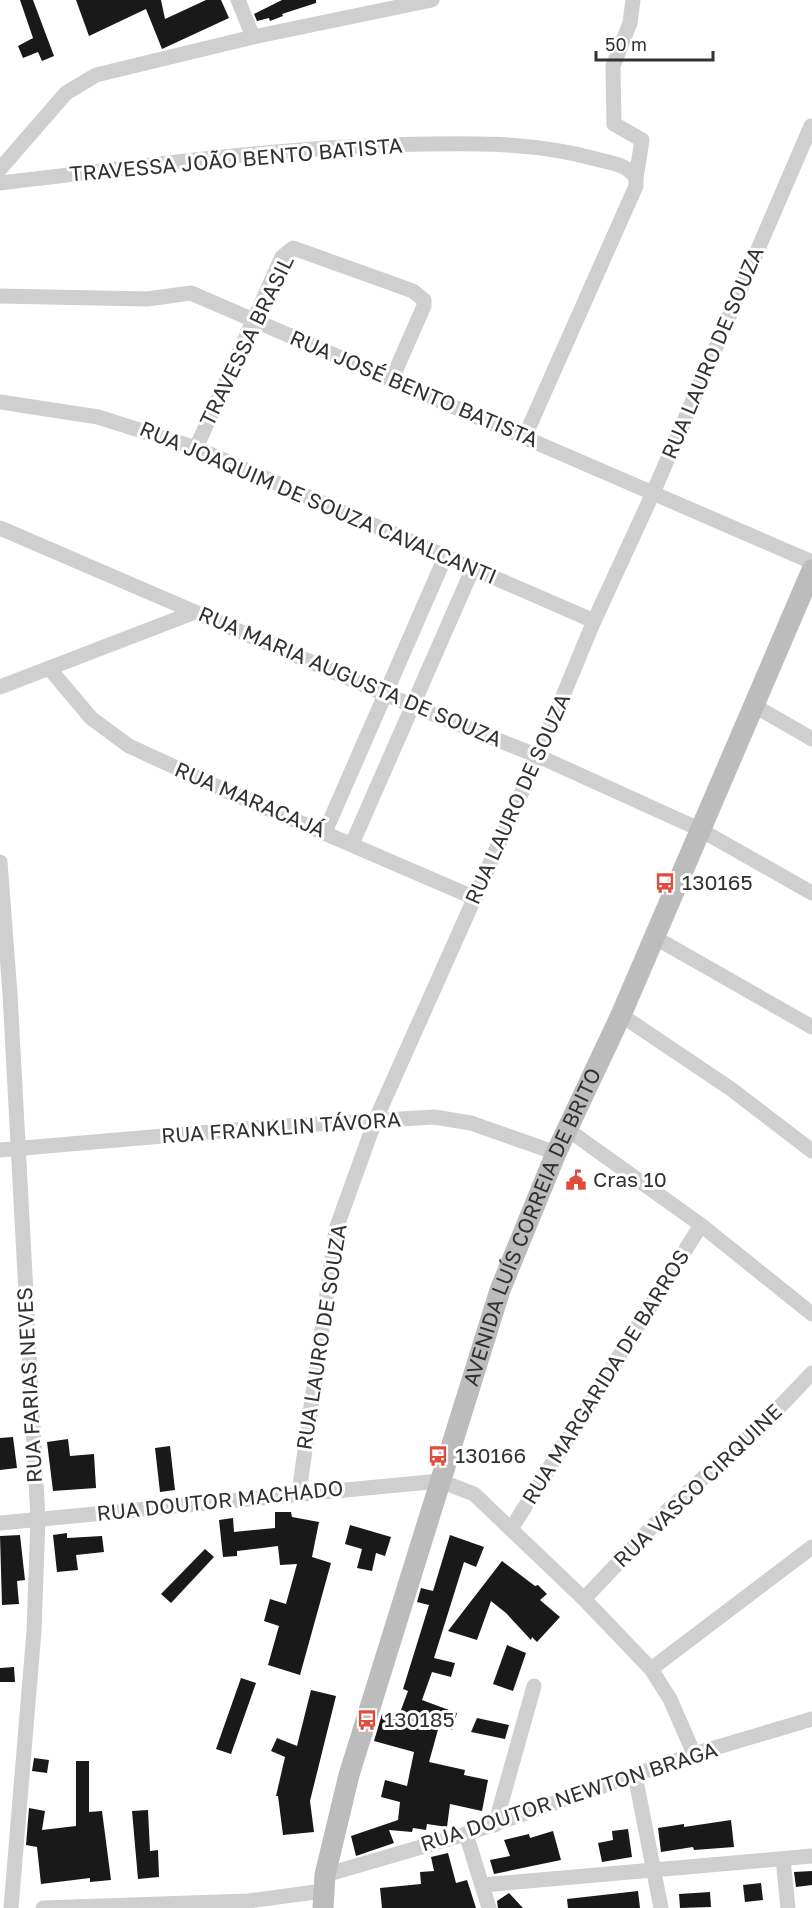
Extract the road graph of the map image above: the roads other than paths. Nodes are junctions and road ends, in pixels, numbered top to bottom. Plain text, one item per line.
1 (238, 0) edge
2 (432, 0) edge
3 (633, 0) edge
4 (253, 37) junction
5 (811, 126) edge
6 (0, 169) edge
7 (636, 182) junction
8 (0, 183) edge
9 (0, 296) edge
10 (254, 320) junction
11 (391, 381) junction
12 (0, 402) edge
13 (525, 436) junction
14 (196, 448) junction
15 (652, 493) junction
16 (0, 528) edge
17 (446, 555) junction
18 (812, 562) edge
19 (473, 568) junction
20 (812, 570) edge
21 (195, 612) junction
22 (594, 621) junction
23 (49, 668) junction
24 (0, 687) edge
25 (385, 694) junction
26 (753, 705) junction
27 (413, 706) junction
28 (812, 739) edge
29 (538, 756) junction
30 (699, 829) junction
31 (325, 832) junction
32 (352, 844) junction
33 (0, 862) edge
34 (812, 893) edge
35 (475, 898) junction
36 (654, 937) junction
37 (621, 1015) junction
38 (812, 1027) edge
39 (375, 1121) junction
40 (567, 1129) junction
41 (17, 1149) junction
42 (0, 1150) edge
43 (812, 1151) edge
44 (556, 1154) junction
45 (701, 1225) junction
46 (812, 1314) edge
47 (812, 1373) edge
48 (440, 1481) junction
49 (299, 1493) junction
50 (38, 1519) junction
51 (0, 1523) edge
52 (511, 1529) junction
53 (812, 1547) edge
54 (584, 1599) junction
55 (651, 1669) junction
56 (534, 1686) dead end
57 (812, 1719) edge
58 (694, 1755) junction
59 (635, 1775) junction
60 (495, 1825) junction
61 (466, 1834) junction
62 (812, 1856) edge
63 (783, 1859) junction
64 (652, 1870) junction
65 (483, 1885) junction
66 (324, 1891) edge
67 (249, 1904) edge
68 (124, 1906) edge
69 (11, 1908) edge
70 (43, 1908) edge
71 (489, 1908) edge
72 (662, 1908) edge
73 (788, 1908) edge

1 - 4 street
2 - 4 street
3 - 7 street
4 - 6 street
5 - 15 street, RUA LAURO DE SOUZA
7 - 8 street, TRAVESSA JOÃO BENTO BATISTA
7 - 13 street
9 - 10 street, RUA JOSÉ BENTO BATISTA
10 - 11 street, RUA JOSÉ BENTO BATISTA
10 - 11 street, TRAVESSA BRASIL
10 - 14 street, TRAVESSA BRASIL
11 - 13 street, RUA JOSÉ BENTO BATISTA
12 - 14 street, RUA JOAQUIM DE SOUZA CAVALCANTI
13 - 15 street, RUA JOSÉ BENTO BATISTA
14 - 17 street, RUA JOAQUIM DE SOUZA CAVALCANTI
15 - 18 street, RUA JOSÉ BENTO BATISTA
15 - 22 street, RUA LAURO DE SOUZA
16 - 21 street, RUA MARIA AUGUSTA DE SOUZA
17 - 19 street, RUA JOAQUIM DE SOUZA CAVALCANTI
17 - 25 street
19 - 22 street, RUA JOAQUIM DE SOUZA CAVALCANTI
19 - 27 street
20 - 26 main road, AVENIDA LUÍS CORREIA DE BRITO
21 - 23 street
21 - 25 street, RUA MARIA AUGUSTA DE SOUZA
22 - 29 street, RUA LAURO DE SOUZA
23 - 24 street
23 - 31 street, RUA MARACAJÁ
25 - 27 street, RUA MARIA AUGUSTA DE SOUZA
25 - 31 street
26 - 28 street
26 - 30 main road, AVENIDA LUÍS CORREIA DE BRITO
27 - 29 street, RUA MARIA AUGUSTA DE SOUZA
27 - 32 street
29 - 30 street, RUA MARIA AUGUSTA DE SOUZA
29 - 35 street, RUA LAURO DE SOUZA
30 - 34 street, RUA MARIA AUGUSTA DE SOUZA
30 - 36 main road, AVENIDA LUÍS CORREIA DE BRITO
31 - 32 street, RUA MARACAJÁ
32 - 35 street, RUA MARACAJÁ
33 - 41 street, RUA FARIAS NEVES
35 - 39 street, RUA LAURO DE SOUZA
36 - 37 main road, AVENIDA LUÍS CORREIA DE BRITO
36 - 38 street
37 - 40 main road, AVENIDA LUÍS CORREIA DE BRITO
37 - 43 street
39 - 41 street, RUA FRANKLIN TÁVORA
39 - 44 street, RUA FRANKLIN TÁVORA
39 - 49 street, RUA LAURO DE SOUZA
40 - 44 main road, AVENIDA LUÍS CORREIA DE BRITO
40 - 45 street
41 - 42 street, RUA FRANKLIN TÁVORA
41 - 50 street, RUA FARIAS NEVES
44 - 48 main road, AVENIDA LUÍS CORREIA DE BRITO
45 - 46 street
45 - 52 street, RUA MARGARIDA DE BARROS
47 - 54 street, RUA VASCO CIRQUINE
48 - 49 street, RUA DOUTOR MACHADO
48 - 52 street
48 - 66 main road, AVENIDA LUÍS CORREIA DE BRITO
49 - 50 street, RUA DOUTOR MACHADO
50 - 51 street, RUA DOUTOR MACHADO
50 - 69 street, RUA FARIAS NEVES
52 - 54 street
53 - 55 street
54 - 55 street
55 - 58 street
56 - 60 street
57 - 58 street, RUA DOUTOR NEWTON BRAGA
58 - 59 street, RUA DOUTOR NEWTON BRAGA
59 - 60 street, RUA DOUTOR NEWTON BRAGA
59 - 64 street
60 - 61 street, RUA DOUTOR NEWTON BRAGA
61 - 65 street
61 - 66 street, RUA DOUTOR NEWTON BRAGA
62 - 63 street
63 - 64 street
63 - 73 street
64 - 65 street
64 - 72 street
65 - 71 street
66 - 67 street, RUA DOUTOR NEWTON BRAGA
67 - 68 street, RUA DOUTOR NEWTON BRAGA
68 - 70 street, RUA DOUTOR NEWTON BRAGA

